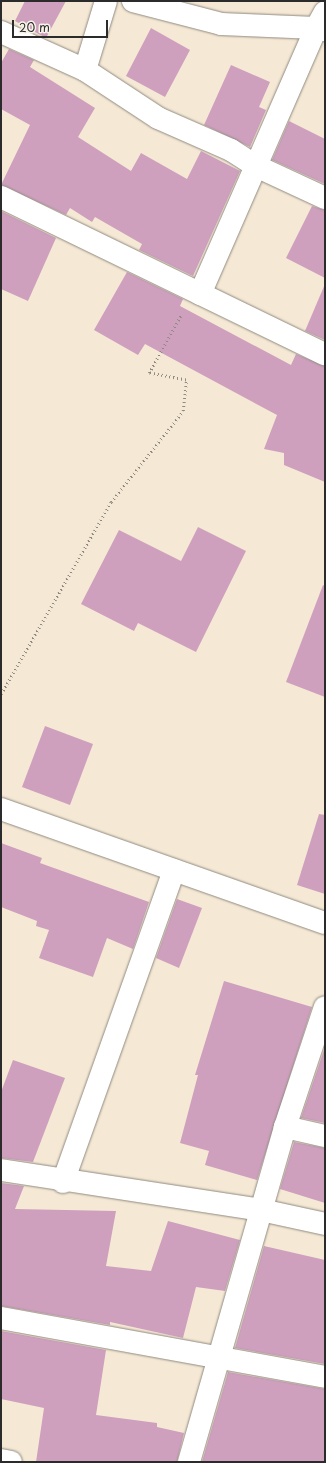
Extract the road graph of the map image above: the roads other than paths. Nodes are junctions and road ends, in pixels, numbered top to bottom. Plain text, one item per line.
1 (106, 1) edge
2 (133, 1) edge
3 (322, 23) edge
4 (1, 32) edge
5 (86, 70) junction
6 (256, 166) junction
7 (1, 198) edge
8 (325, 198) edge
9 (200, 294) junction
10 (325, 354) edge
11 (2, 813) edge
12 (174, 870) junction
13 (325, 922) edge
14 (325, 1007) edge
15 (285, 1127) junction
16 (325, 1136) edge
17 (1, 1170) edge
18 (63, 1182) junction
19 (261, 1210) junction
20 (325, 1224) edge
21 (1, 1318) edge
22 (217, 1357) junction
23 (325, 1377) edge
24 (1, 1460) edge
25 (11, 1462) edge
26 (188, 1462) edge

1 - 5 street
2 - 3 street
3 - 6 street
4 - 5 street
5 - 6 street
6 - 8 street
6 - 9 street
7 - 9 street
9 - 10 street
11 - 12 street
12 - 13 street
12 - 18 street
14 - 15 street
15 - 16 street
15 - 19 street
17 - 18 street
18 - 19 street
19 - 20 street
19 - 22 street
21 - 22 street
22 - 23 street
22 - 26 street
24 - 25 street

